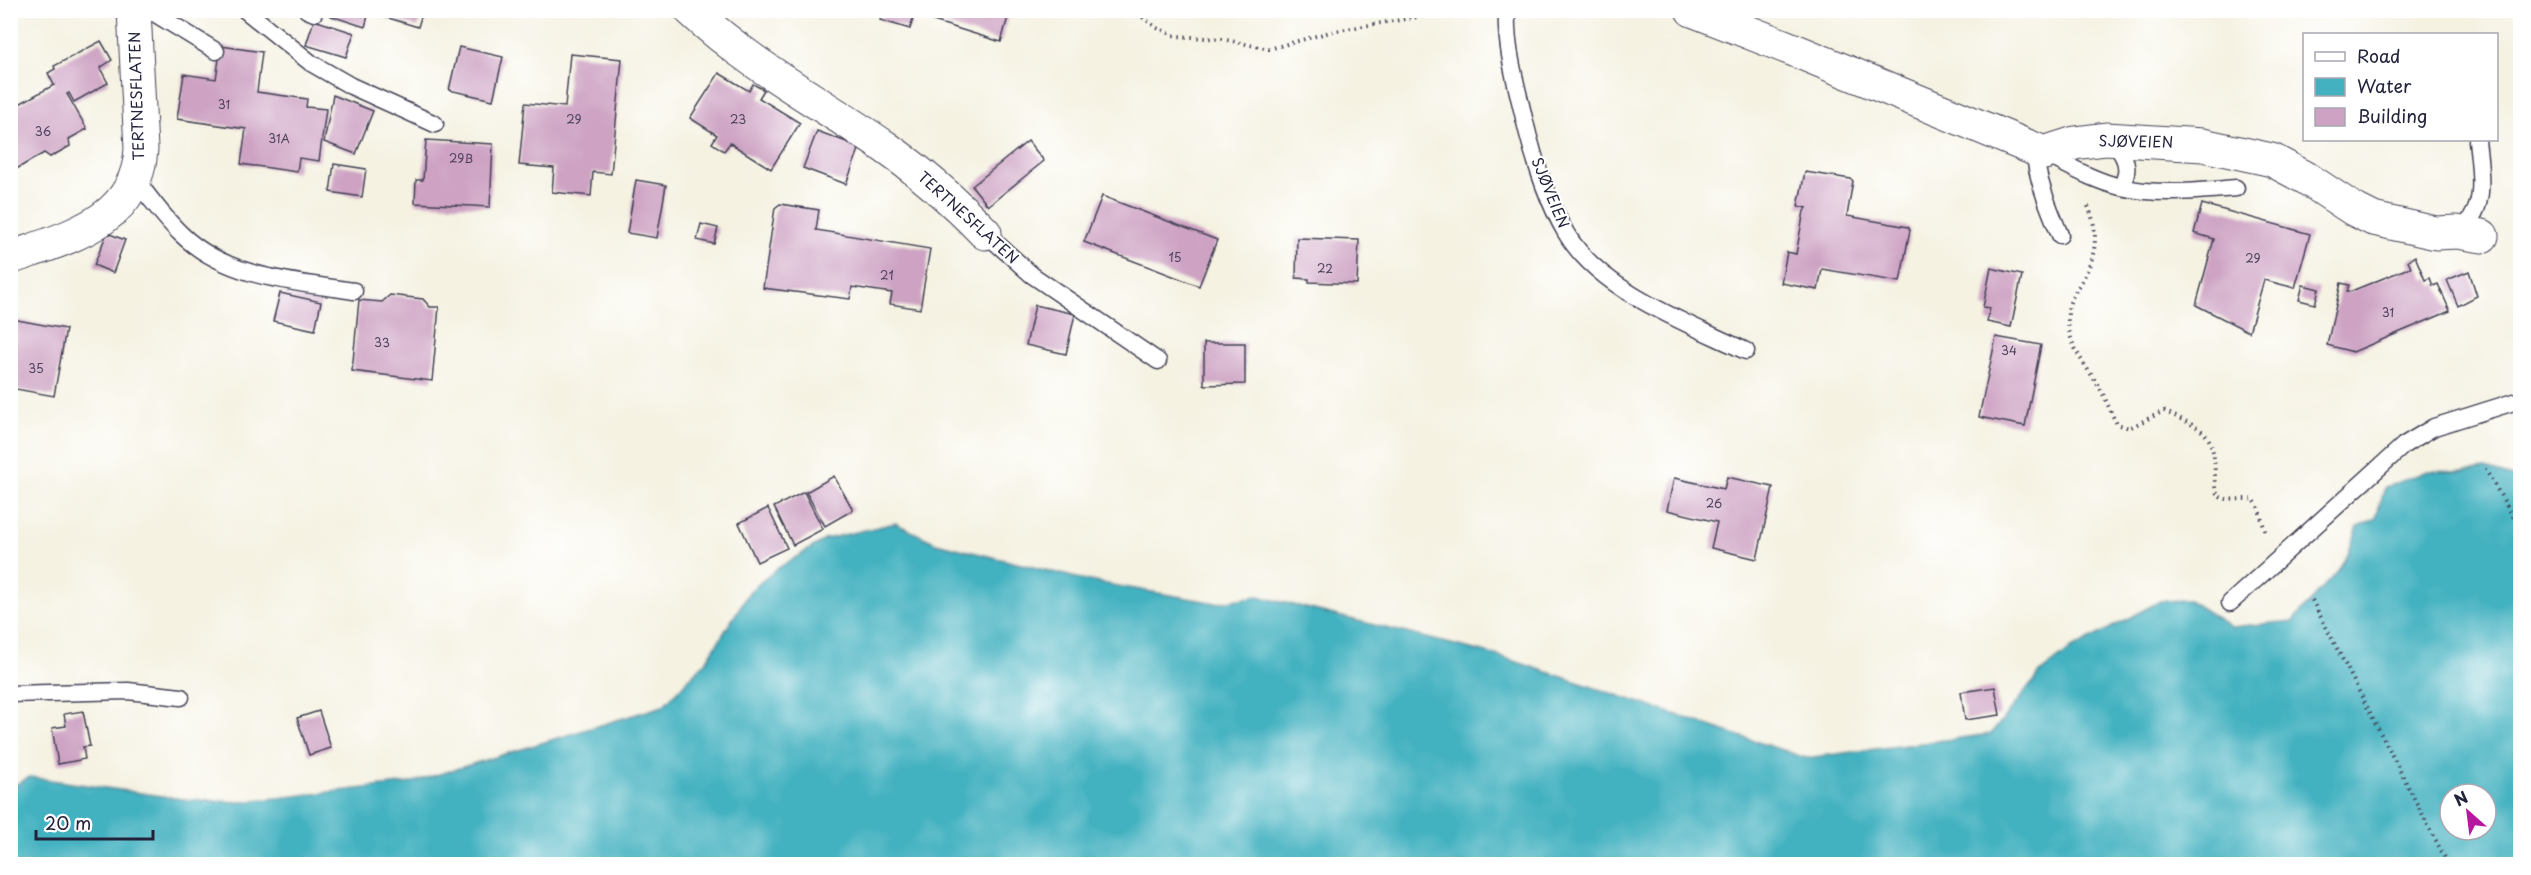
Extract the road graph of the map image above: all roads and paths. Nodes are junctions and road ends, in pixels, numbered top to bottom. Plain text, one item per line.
1 (134, 10) edge
2 (149, 10) edge
3 (244, 10) edge
4 (691, 10) edge
5 (1133, 10) edge
6 (1146, 10) edge
7 (1441, 10) edge
8 (1508, 10) edge
9 (1692, 10) edge
10 (1141, 16) junction
11 (216, 51) dead end
12 (435, 124) dead end
13 (2112, 139) junction
14 (2477, 141) edge
15 (2039, 151) junction
16 (136, 180) junction
17 (2121, 187) junction
18 (2236, 188) dead end
19 (2086, 202) dead end
20 (985, 232) joint
21 (2469, 234) joint
22 (2060, 235) dead end
23 (10, 258) edge
24 (354, 291) dead end
25 (1746, 351) dead end
26 (1158, 361) dead end
27 (2520, 400) edge
28 (2485, 470) dead end
29 (2520, 528) edge
30 (2267, 538) dead end
31 (2312, 600) dead end
32 (2230, 603) dead end
33 (10, 694) edge
34 (181, 697) dead end
35 (2448, 864) edge

1 - 16 street, TERTNESFLATEN
2 - 11 lane
3 - 12 lane
4 - 20 street, TERTNESFLATEN
5 - 10 path
6 - 10 path
7 - 10 path
8 - 25 lane, SJØVEIEN
9 - 15 street
13 - 15 street, SJØVEIEN
13 - 17 lane
13 - 21 street, SJØVEIEN
14 - 21 lane
15 - 17 lane
15 - 22 lane
16 - 23 street, TERTNESFLATEN
16 - 24 lane, TERTNESFLATEN
17 - 18 lane
19 - 30 path
20 - 26 lane, TERTNESFLATEN
27 - 32 lane
28 - 29 path
31 - 35 path
33 - 34 lane

